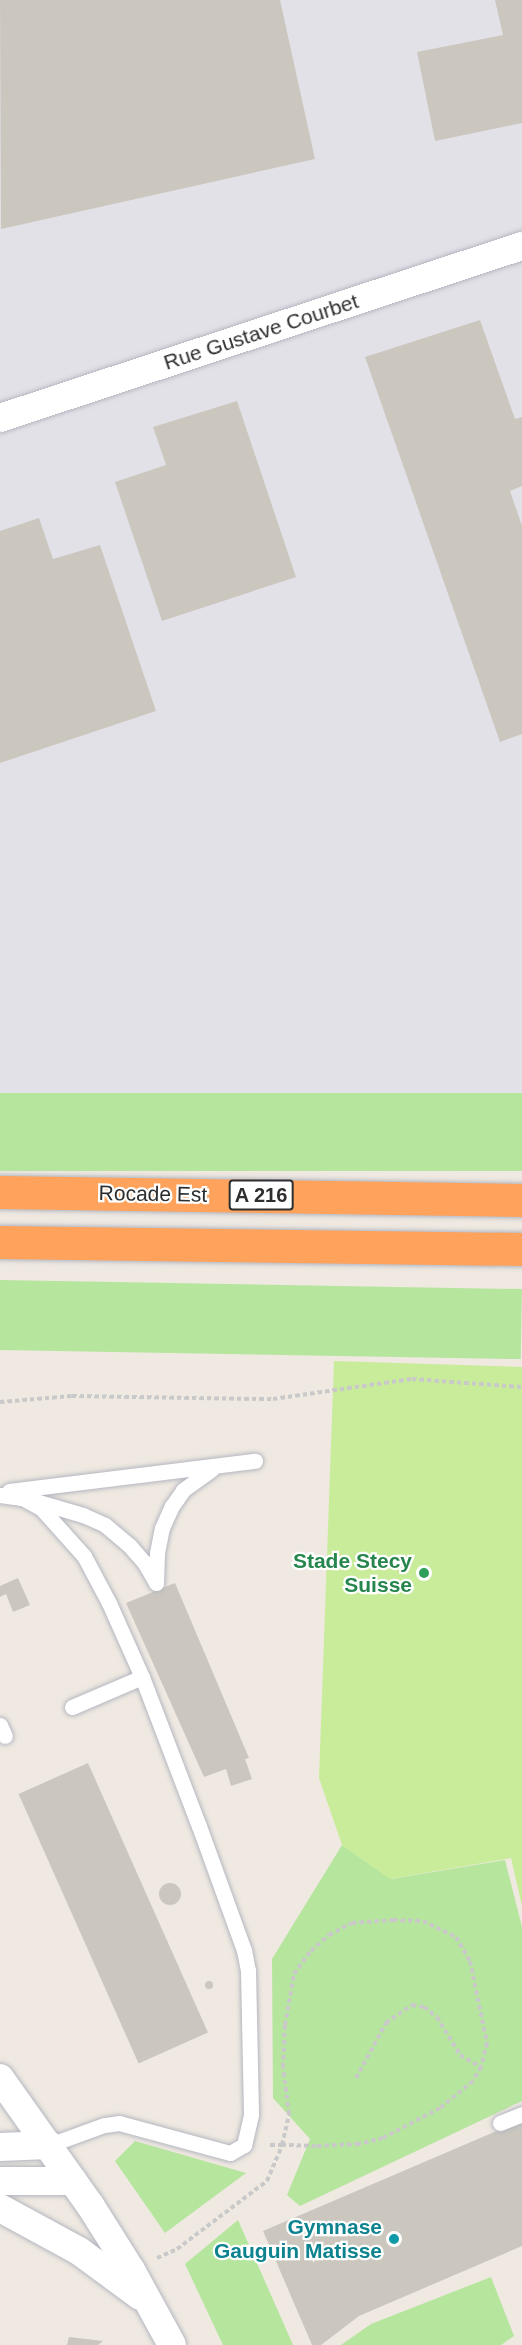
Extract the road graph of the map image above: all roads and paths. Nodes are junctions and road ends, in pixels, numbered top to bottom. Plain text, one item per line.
1 (522, 246) edge
2 (0, 418) edge
3 (0, 1192) edge
4 (522, 1200) edge
5 (0, 1242) edge
6 (522, 1249) edge
7 (522, 1387) edge
8 (0, 1402) edge
9 (255, 1461) dead end
10 (217, 1466) junction
11 (0, 1494) edge
12 (22, 1498) junction
13 (142, 1677) junction
14 (72, 1707) dead end
15 (481, 2067) junction
16 (0, 2078) edge
17 (356, 2078) dead end
18 (522, 2114) edge
19 (501, 2123) dead end
20 (49, 2145) junction
21 (244, 2145) junction
22 (282, 2145) junction
23 (0, 2147) edge
24 (0, 2181) edge
25 (73, 2181) junction
26 (0, 2208) edge
27 (131, 2270) junction
28 (151, 2305) junction
29 (172, 2345) edge

1 - 2 street, Rue Gustave Courbet
3 - 4 highway, Rocade Est / A 216
5 - 6 highway
7 - 8 path
9 - 10 lane
10 - 11 lane
10 - 12 lane
11 - 12 lane
12 - 13 lane
13 - 14 lane
13 - 21 lane
15 - 17 path
15 - 22 path
15 - 22 path
16 - 20 street
18 - 19 lane
20 - 21 lane
20 - 23 street
20 - 25 street
21 - 22 path
22 - 27 path
24 - 25 street
25 - 27 street
26 - 28 street
27 - 28 street
28 - 29 street

